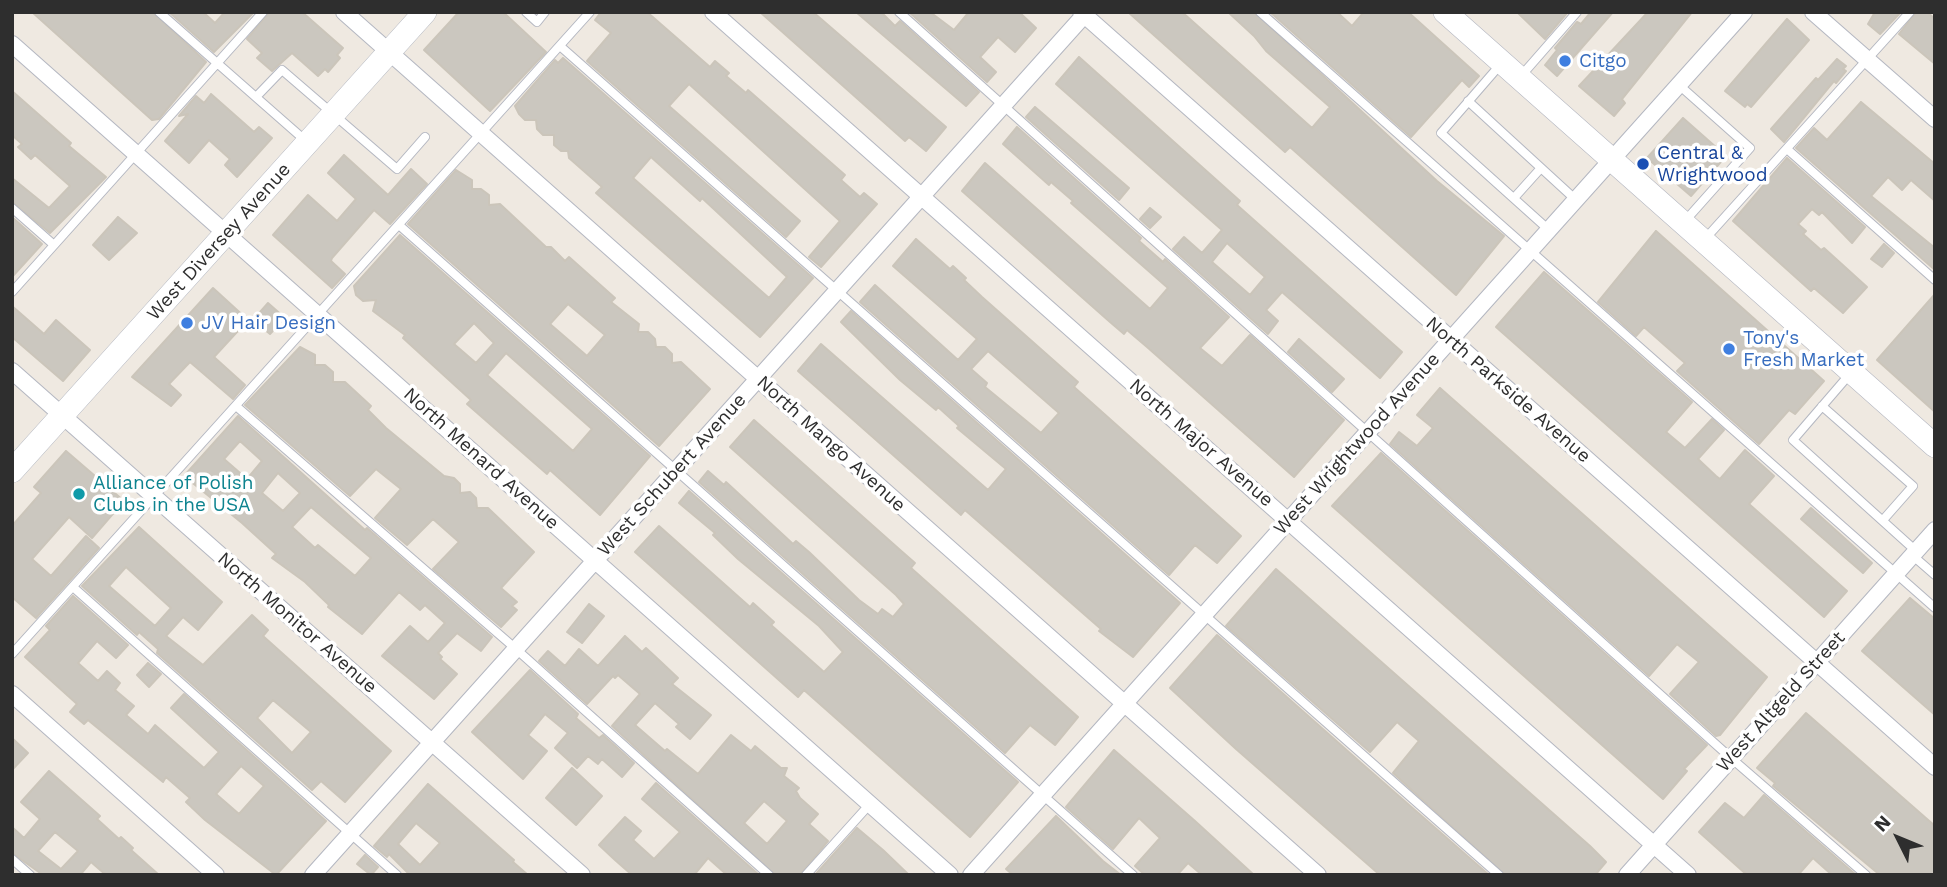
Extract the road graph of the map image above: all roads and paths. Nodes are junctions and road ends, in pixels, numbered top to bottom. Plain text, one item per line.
1 (159, 12) edge
2 (263, 12) edge
3 (344, 12) edge
4 (425, 12) edge
5 (526, 12) edge
6 (545, 12) edge
7 (590, 12) edge
8 (713, 12) edge
9 (899, 12) edge
10 (1260, 12) edge
11 (1445, 12) edge
12 (1577, 12) edge
13 (1744, 12) edge
14 (1813, 12) edge
15 (1910, 12) edge
16 (1084, 13) edge
17 (12, 44) edge
18 (560, 46) junction
19 (389, 52) junction
20 (1867, 60) junction
21 (217, 64) junction
22 (1511, 71) junction
23 (1679, 85) junction
24 (256, 97) junction
25 (1468, 101) junction
26 (1003, 105) junction
27 (333, 115) junction
28 (1935, 119) edge
29 (481, 134) junction
30 (425, 137) dead end
31 (308, 143) junction
32 (1787, 149) junction
33 (136, 154) junction
34 (1612, 160) junction
35 (1541, 167) junction
36 (921, 197) junction
37 (1514, 198) junction
38 (1576, 200) junction
39 (12, 208) edge
40 (1683, 223) junction
41 (399, 225) junction
42 (1549, 230) junction
43 (226, 233) junction
44 (1703, 242) junction
45 (54, 245) junction
46 (1530, 251) junction
47 (1935, 280) edge
48 (838, 289) junction
49 (12, 292) edge
50 (318, 315) junction
51 (1451, 339) junction
52 (12, 371) edge
53 (1851, 372) junction
54 (758, 379) junction
55 (236, 406) junction
56 (1822, 406) junction
57 (62, 415) junction
58 (1369, 431) junction
59 (1935, 446) edge
60 (12, 471) edge
61 (676, 471) junction
62 (155, 497) junction
63 (1883, 520) junction
64 (1288, 521) junction
65 (1935, 530) edge
66 (1914, 553) junction
67 (595, 560) junction
68 (1896, 574) junction
69 (1935, 575) edge
70 (73, 587) junction
71 (1935, 608) edge
72 (1204, 615) junction
73 (516, 649) junction
74 (12, 654) edge
75 (1816, 662) junction
76 (12, 694) edge
77 (1125, 703) junction
78 (432, 742) junction
79 (1731, 758) junction
80 (1935, 767) edge
81 (1043, 794) junction
82 (870, 804) junction
83 (350, 833) junction
84 (1654, 844) junction
85 (12, 859) edge
86 (30, 875) edge
87 (216, 875) edge
88 (313, 875) edge
89 (397, 875) edge
90 (582, 875) edge
91 (769, 875) edge
92 (806, 875) edge
93 (950, 875) edge
94 (971, 875) edge
95 (1133, 875) edge
96 (1318, 875) edge
97 (1499, 875) edge
98 (1626, 875) edge
99 (1688, 875) edge
100 (1866, 875) edge

1 - 21 lane
2 - 21 lane
3 - 19 street, North Mango Avenue
4 - 19 street, West Diversey Avenue
5 - 6 lane
7 - 18 lane
8 - 36 street, North Major Avenue
9 - 26 lane
10 - 46 lane
11 - 22 street
12 - 22 lane
13 - 23 street, West Wrightwood Avenue
14 - 20 street
15 - 20 lane
16 - 26 street, West Schubert Avenue
16 - 51 street, North Parkside Avenue
17 - 33 street, North Menard Avenue
18 - 29 lane
18 - 48 lane
19 - 27 street, West Diversey Avenue
19 - 29 street, North Mango Avenue
20 - 28 street
20 - 32 lane
21 - 24 lane
21 - 33 lane
22 - 25 lane
22 - 34 street
23 - 34 street, West Wrightwood Avenue
23 - 40 lane
24 - 27 lane
24 - 31 lane
25 - 35 lane
25 - 37 lane
26 - 36 street, West Schubert Avenue
26 - 58 lane
27 - 30 lane
27 - 31 street, West Diversey Avenue
29 - 41 lane
29 - 54 street, North Mango Avenue
31 - 43 street, West Diversey Avenue
32 - 44 lane
32 - 47 lane
33 - 43 street, North Menard Avenue
33 - 45 lane
34 - 38 street, West Wrightwood Avenue
34 - 40 street
35 - 37 lane
35 - 38 lane
36 - 48 street, West Schubert Avenue
36 - 64 street, North Major Avenue
37 - 42 lane
38 - 42 street, West Wrightwood Avenue
39 - 45 lane
40 - 44 street
41 - 50 lane
41 - 61 lane
42 - 46 street, West Wrightwood Avenue
43 - 50 street, North Menard Avenue
43 - 57 street, West Diversey Avenue
44 - 53 street
45 - 49 lane
46 - 51 street, West Wrightwood Avenue
46 - 68 lane
48 - 54 street, West Schubert Avenue
48 - 72 lane
50 - 55 lane
50 - 67 street, North Menard Avenue
51 - 58 street, West Wrightwood Avenue
51 - 75 street, North Parkside Avenue
52 - 57 street, North Monitor Avenue
53 - 56 lane
53 - 59 street
54 - 61 street, West Schubert Avenue
54 - 77 street, North Mango Avenue
55 - 62 lane
55 - 73 lane
56 - 63 lane
56 - 63 lane
57 - 60 street, West Diversey Avenue
57 - 62 street, North Monitor Avenue
58 - 64 street, West Wrightwood Avenue
58 - 79 lane
61 - 67 street, West Schubert Avenue
61 - 81 lane
62 - 70 lane
62 - 78 street, North Monitor Avenue
63 - 66 lane
64 - 72 street, West Wrightwood Avenue
64 - 84 street, North Major Avenue
65 - 66 street, West Altgeld Street
66 - 68 street, West Altgeld Street
66 - 69 lane
67 - 73 street, West Schubert Avenue
67 - 82 street, North Menard Avenue
68 - 71 lane
68 - 75 street, West Altgeld Street
70 - 74 lane
70 - 83 lane
72 - 77 street, West Wrightwood Avenue
72 - 97 lane
73 - 78 street, West Schubert Avenue
73 - 91 lane
75 - 79 street, West Altgeld Street
75 - 80 street, North Parkside Avenue
76 - 87 street
77 - 81 street, West Wrightwood Avenue
77 - 96 street, North Mango Avenue
78 - 83 street, West Schubert Avenue
78 - 90 street, North Monitor Avenue
79 - 84 street, West Altgeld Street
79 - 100 lane
81 - 94 street, West Wrightwood Avenue
81 - 95 lane
82 - 92 lane
82 - 93 street, North Menard Avenue
83 - 88 street, West Schubert Avenue
83 - 89 lane
84 - 98 street, West Altgeld Street
84 - 99 street, North Major Avenue
85 - 86 lane

